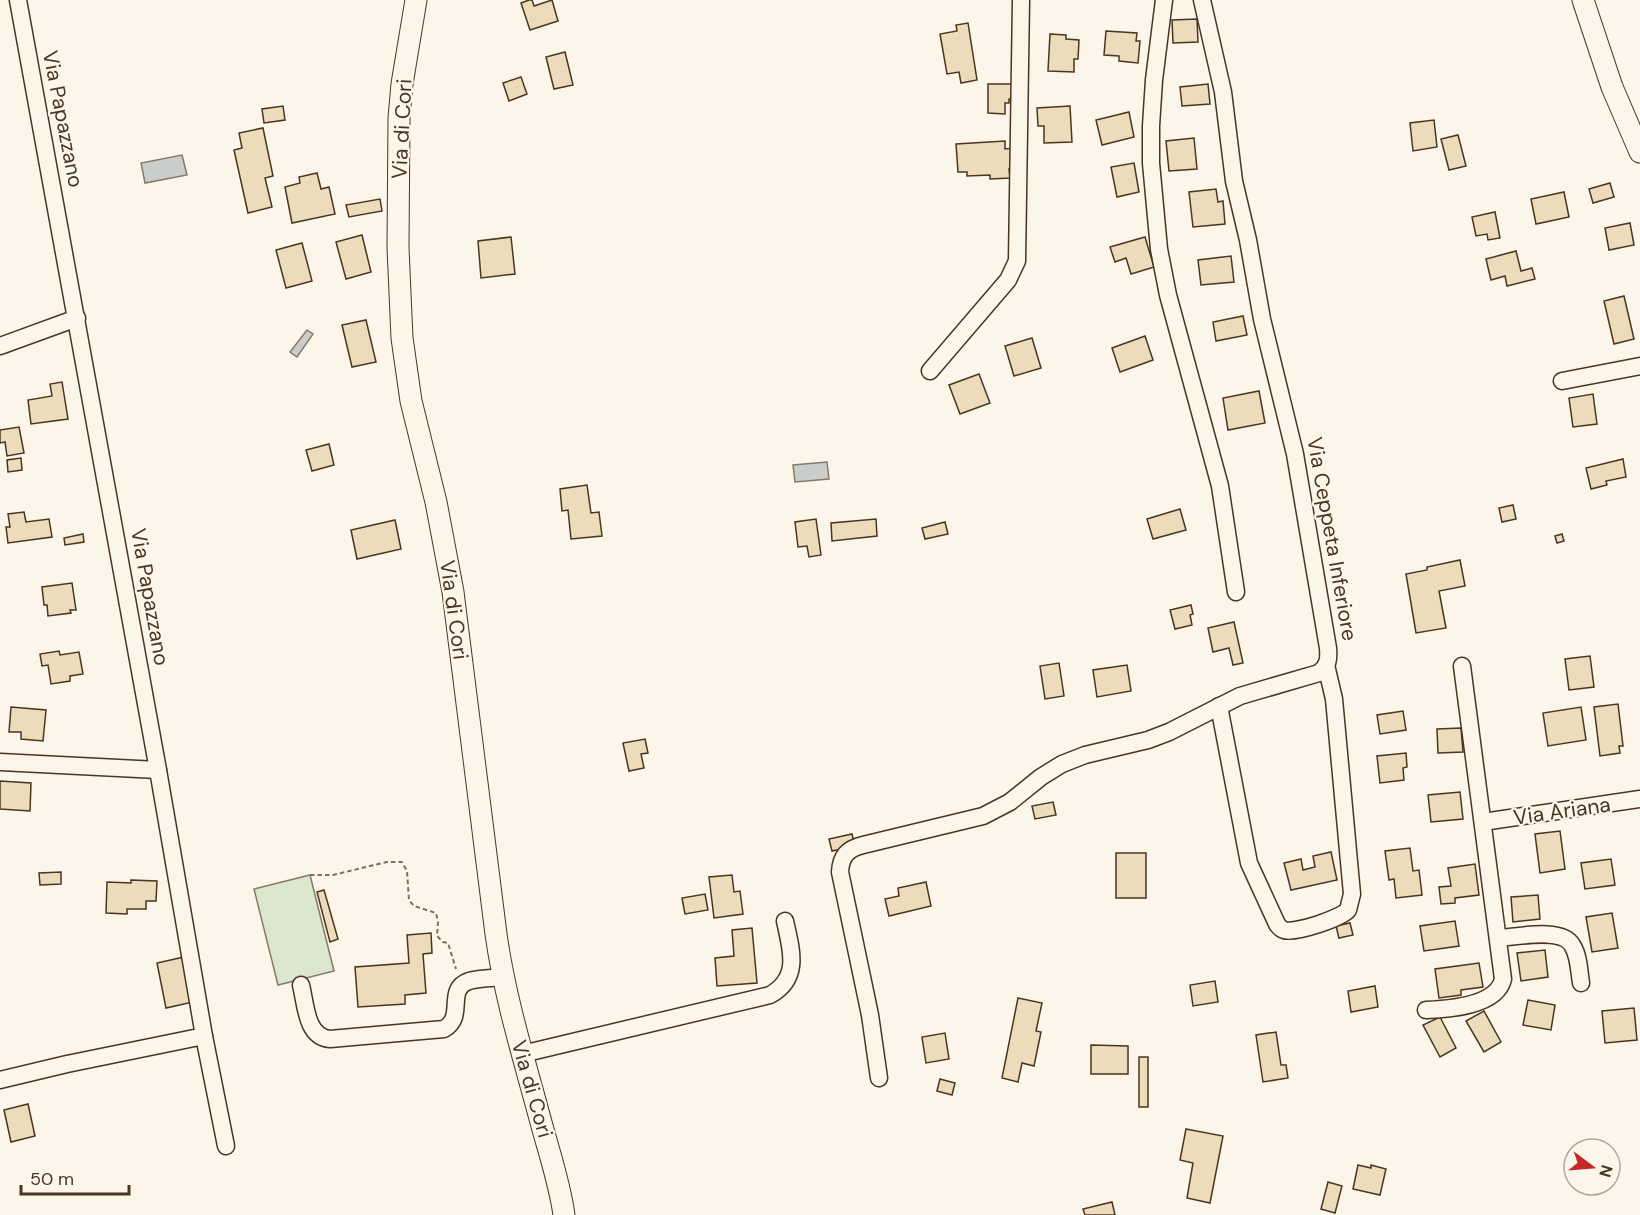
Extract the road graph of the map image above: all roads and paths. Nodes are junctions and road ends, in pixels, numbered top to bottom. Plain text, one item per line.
1 (18, 0) edge
2 (416, 0) edge
3 (1021, 0) edge
4 (1164, 0) edge
5 (1202, 0) edge
6 (1584, 0) edge
7 (1640, 152) edge
8 (77, 318) junction
9 (0, 346) edge
10 (1640, 366) edge
11 (930, 371) dead end
12 (1562, 381) dead end
13 (1236, 592) dead end
14 (1326, 665) junction
15 (1462, 666) dead end
16 (1219, 706) junction
17 (0, 762) edge
18 (159, 770) junction
19 (1640, 799) edge
20 (1483, 822) junction
21 (310, 875) dead end
22 (785, 921) dead end
23 (1498, 939) junction
24 (503, 977) junction
25 (1581, 983) dead end
26 (301, 985) dead end
27 (461, 986) junction
28 (1426, 1010) dead end
29 (204, 1036) junction
30 (522, 1054) junction
31 (879, 1078) dead end
32 (0, 1080) edge
33 (226, 1146) dead end
34 (564, 1215) edge

1 - 8 street, Via Papazzano
2 - 24 main road, Via di Cori
3 - 11 street
4 - 13 street
5 - 14 street, Via Ceppeta Inferiore
6 - 7 main road
8 - 9 street
8 - 18 street, Via Papazzano
10 - 12 street
14 - 16 street, Via Ceppeta Inferiore
14 - 16 street
15 - 20 street
16 - 31 street, Via Ceppeta Inferiore
17 - 18 street
18 - 29 street, Via Papazzano
19 - 20 street, Via Ariana
20 - 23 street
21 - 27 path
22 - 30 street
23 - 25 street
23 - 28 street
24 - 27 street
24 - 30 main road, Via di Cori
26 - 27 street
29 - 32 street
29 - 33 street, Via Papazzano
30 - 34 main road, Via di Cori

